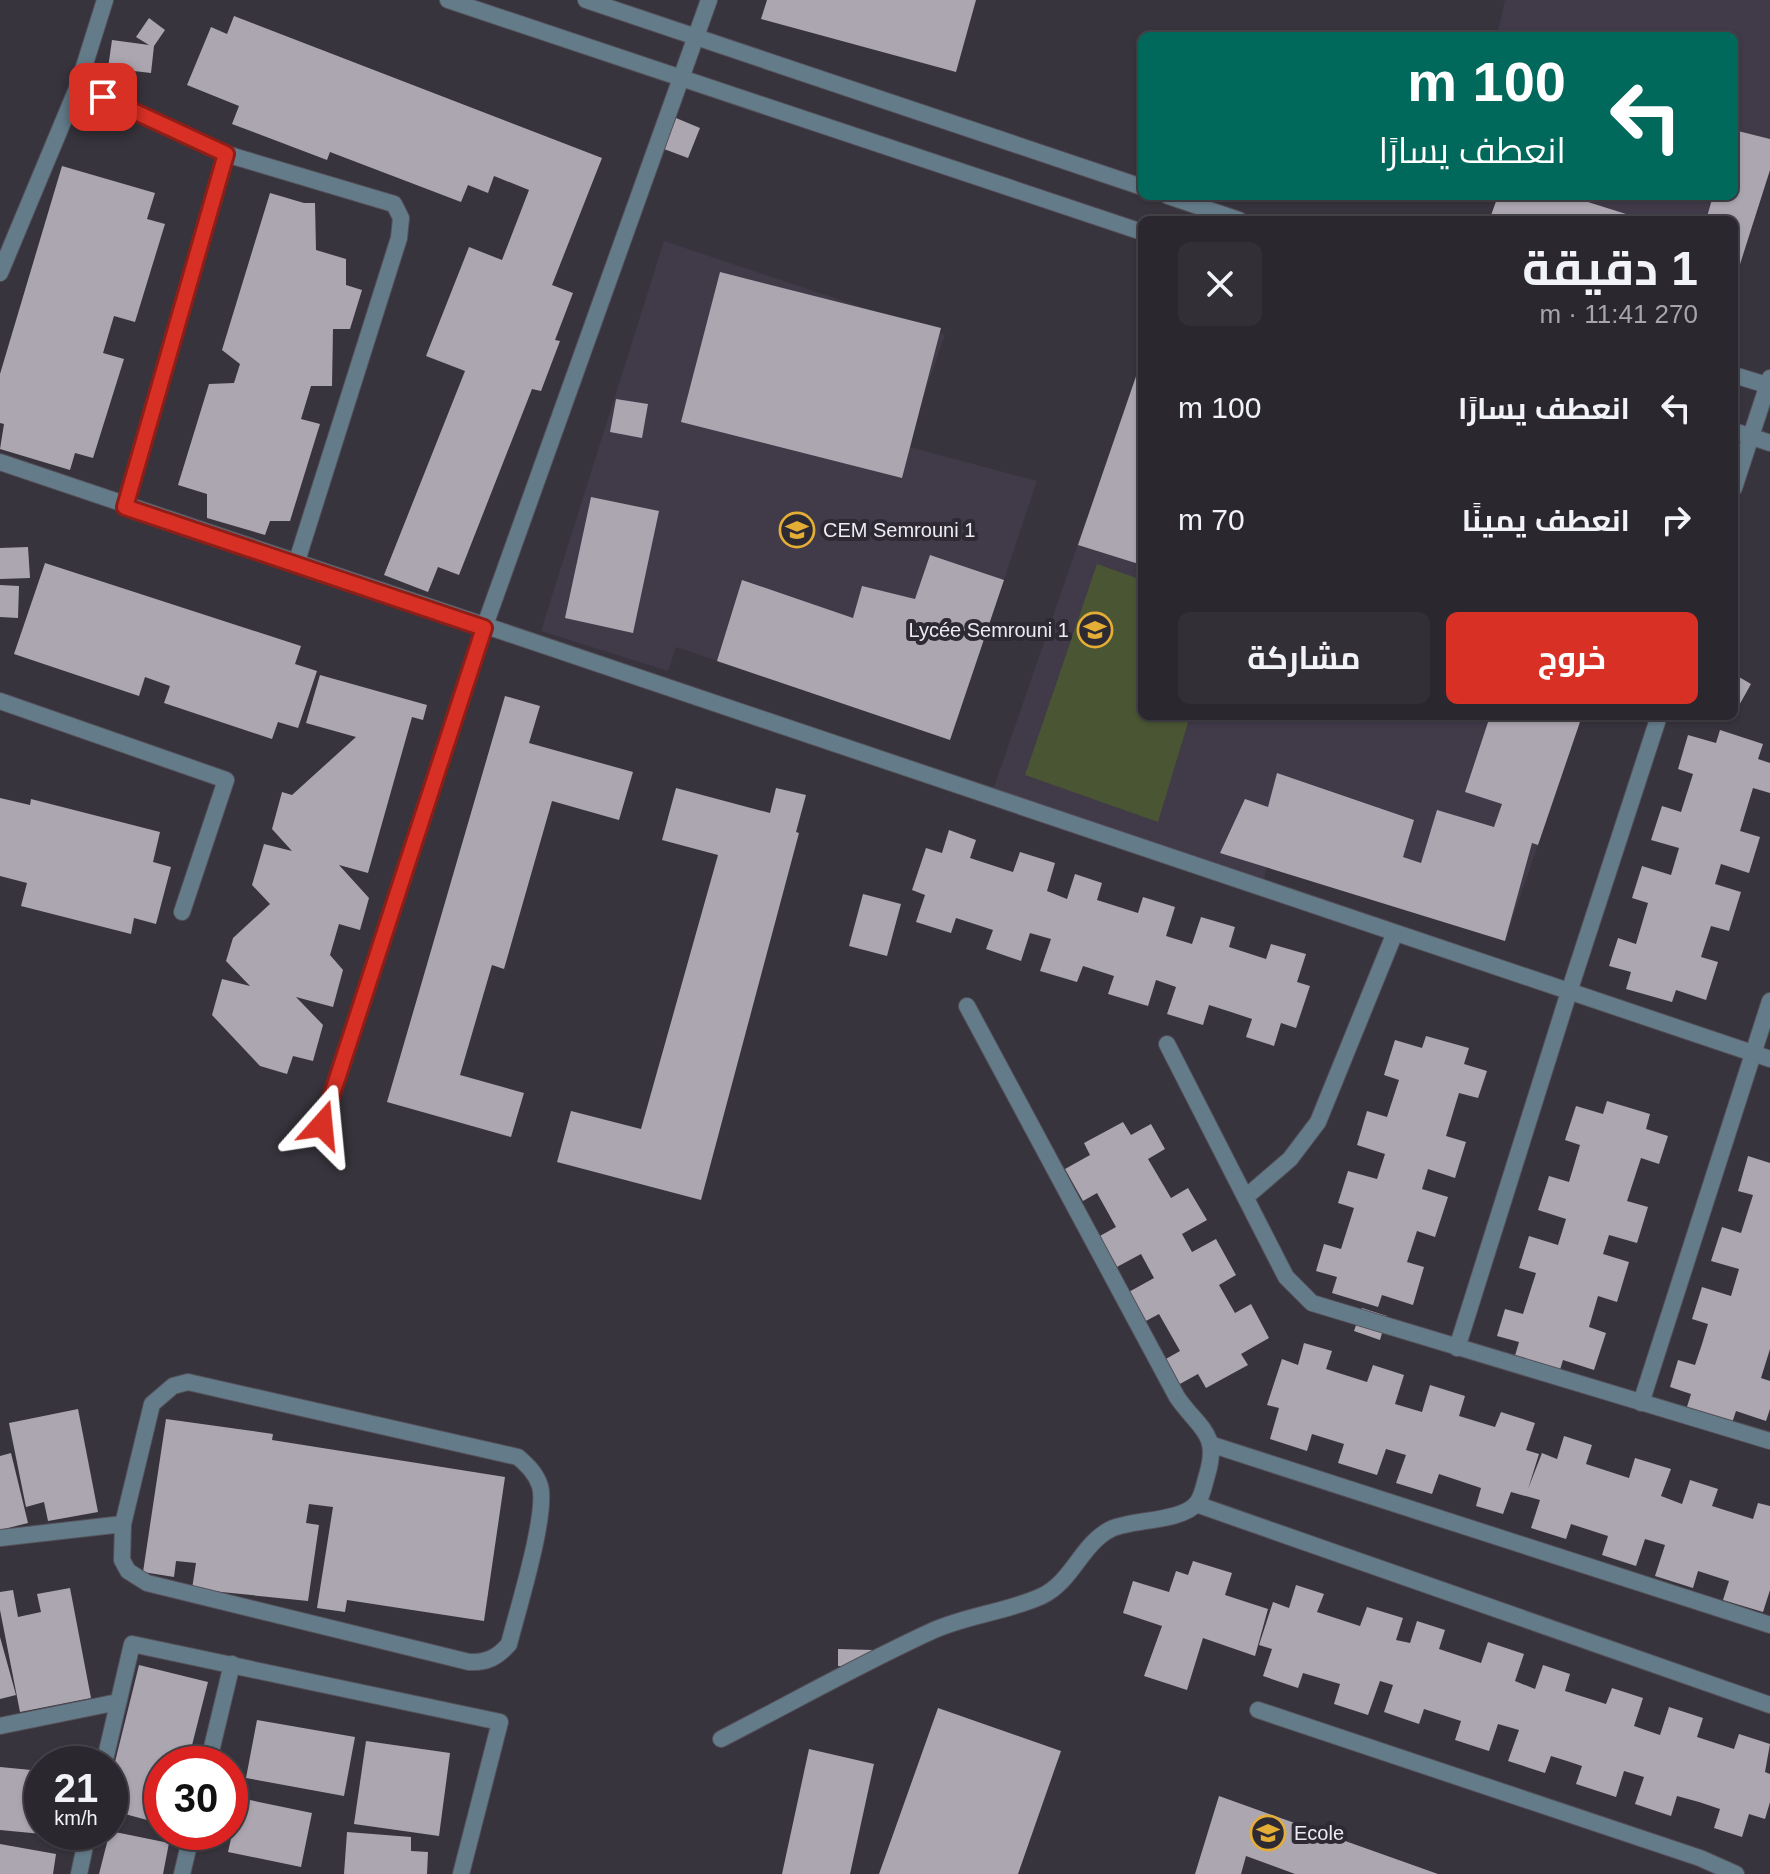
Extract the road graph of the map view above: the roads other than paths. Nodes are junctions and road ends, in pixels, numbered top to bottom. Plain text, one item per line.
1 (105, 0) edge
2 (448, 0) edge
3 (586, 0) edge
4 (709, 0) edge
5 (697, 37) junction
6 (682, 78) junction
7 (78, 86) junction
8 (226, 154) junction
9 (1138, 186) edge
10 (1180, 200) edge
11 (1227, 216) edge
12 (1138, 231) edge
13 (0, 273) edge
14 (1738, 376) edge
15 (1769, 383) edge
16 (1738, 432) edge
17 (1751, 436) junction
18 (1770, 443) edge
19 (0, 462) edge
20 (1738, 476) edge
21 (125, 507) junction
22 (296, 564) junction
23 (484, 628) junction
24 (0, 701) edge
25 (1658, 720) edge
26 (182, 912) dead end
27 (1394, 935) junction
28 (1569, 992) junction
29 (1770, 1001) edge
30 (967, 1006) dead end
31 (1167, 1044) dead end
32 (1762, 1056) edge
33 (322, 1125) dead end
34 (1246, 1197) junction
35 (1457, 1348) junction
36 (1641, 1403) junction
37 (1770, 1441) edge
38 (1213, 1445) junction
39 (1196, 1504) junction
40 (123, 1524) junction
41 (0, 1538) edge
42 (1770, 1625) edge
43 (232, 1664) junction
44 (118, 1702) junction
45 (1770, 1705) edge
46 (1258, 1710) dead end
47 (0, 1726) edge
48 (721, 1739) dead end
49 (108, 1746) edge
50 (212, 1746) edge
51 (84, 1850) edge
52 (188, 1850) edge
53 (79, 1874) edge
54 (182, 1874) edge
55 (461, 1874) edge
56 (1736, 1874) edge

1 - 7 street
2 - 6 street
3 - 5 street
4 - 5 street
5 - 6 street
5 - 9 street
6 - 12 street
6 - 23 street
7 - 8 street
7 - 13 street
8 - 21 street
8 - 22 street
10 - 11 street
14 - 15 street
15 - 17 street
16 - 17 street
17 - 18 street
17 - 20 street
19 - 21 street
21 - 22 street
22 - 23 street
23 - 27 street
23 - 33 street
24 - 26 street
25 - 28 street
27 - 28 street
27 - 34 street
28 - 32 street
28 - 35 street
29 - 32 street
30 - 38 street
31 - 34 street
32 - 36 street
34 - 35 street
35 - 36 street
36 - 37 street
38 - 39 street
38 - 42 street
39 - 45 street
39 - 48 street
40 - 40 street
40 - 41 street
43 - 44 street
43 - 50 street
43 - 55 street
44 - 47 street
44 - 49 street
46 - 56 street
51 - 53 street
52 - 54 street

